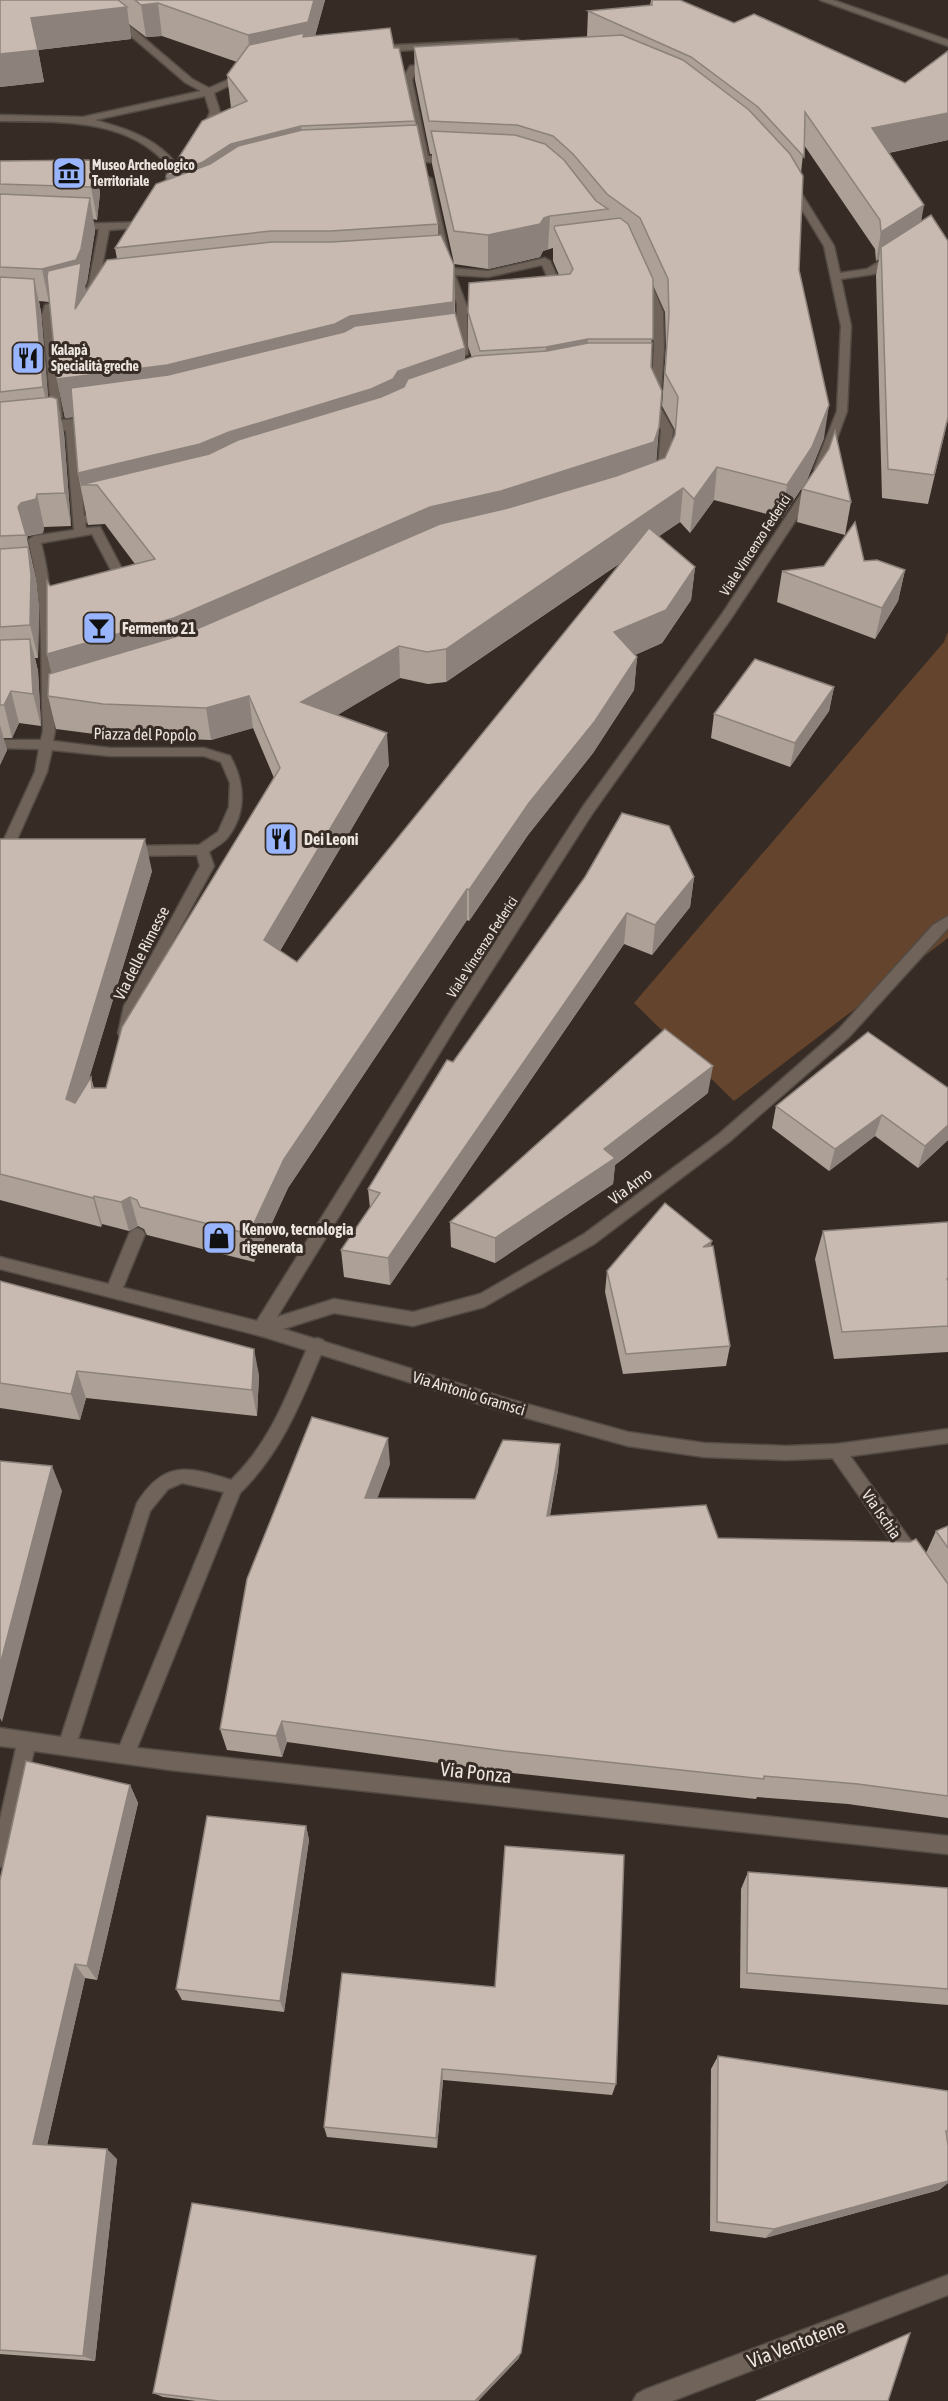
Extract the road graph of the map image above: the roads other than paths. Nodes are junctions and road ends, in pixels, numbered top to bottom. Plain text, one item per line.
1 (824, 0) edge
2 (108, 12) edge
3 (948, 43) edge
4 (525, 48) edge
5 (362, 50) edge
6 (447, 66) edge
7 (257, 69) edge
8 (209, 92) junction
9 (0, 118) edge
10 (83, 120) junction
11 (198, 146) edge
12 (412, 159) edge
13 (424, 159) junction
14 (458, 160) edge
15 (184, 165) edge
16 (784, 176) edge
17 (171, 180) junction
18 (167, 200) edge
19 (160, 219) edge
20 (60, 226) edge
21 (104, 227) junction
22 (904, 250) edge
23 (447, 269) junction
24 (425, 270) edge
25 (641, 272) edge
26 (835, 277) junction
27 (564, 303) edge
28 (496, 308) edge
29 (462, 311) junction
30 (465, 360) edge
31 (101, 421) edge
32 (58, 423) junction
33 (0, 432) edge
34 (657, 486) edge
35 (113, 512) edge
36 (80, 526) junction
37 (117, 595) edge
38 (0, 744) edge
39 (47, 745) junction
40 (202, 850) junction
41 (109, 851) edge
42 (6, 855) edge
43 (948, 921) edge
44 (122, 1049) edge
45 (137, 1234) edge
46 (0, 1263) edge
47 (114, 1290) junction
48 (261, 1329) junction
49 (317, 1345) junction
50 (948, 1436) edge
51 (837, 1451) junction
52 (234, 1488) junction
53 (922, 1570) edge
54 (0, 1737) edge
55 (27, 1741) junction
56 (67, 1746) junction
57 (125, 1755) junction
58 (948, 1845) edge
59 (0, 1858) edge
60 (948, 2285) edge
61 (644, 2401) edge

1 - 3 street
2 - 8 street
4 - 5 street
6 - 13 street
7 - 8 street
8 - 10 street
8 - 11 street
9 - 10 street
10 - 17 street
12 - 13 street
13 - 14 street
13 - 23 street
15 - 17 street
16 - 26 street, Viale Vincenzo Federici
17 - 18 street
19 - 21 street
20 - 21 street
21 - 32 street
22 - 26 street
23 - 24 street
23 - 27 street
23 - 29 street
25 - 34 street
26 - 48 street, Viale Vincenzo Federici
28 - 29 street
29 - 30 street
31 - 32 street
32 - 33 street
32 - 36 street
35 - 36 street
36 - 37 street
36 - 39 street
38 - 39 street, Piazza del Popolo
39 - 40 street, Piazza del Popolo
39 - 42 street
40 - 41 street
40 - 44 street, Via delle Rimesse
43 - 48 street, Via Arno
45 - 47 street
46 - 47 street, Via Antonio Gramsci
47 - 48 street, Via Antonio Gramsci
48 - 49 street, Via Antonio Gramsci
49 - 51 street, Via Antonio Gramsci
49 - 52 street
50 - 51 street, Via Antonio Gramsci
51 - 53 street, Via Ischia
52 - 56 street
52 - 57 street
54 - 55 street, Via Ponza
55 - 56 street, Via Ponza
55 - 59 street
56 - 57 street, Via Ponza
57 - 58 street, Via Ponza
60 - 61 street, Via Ventotene

